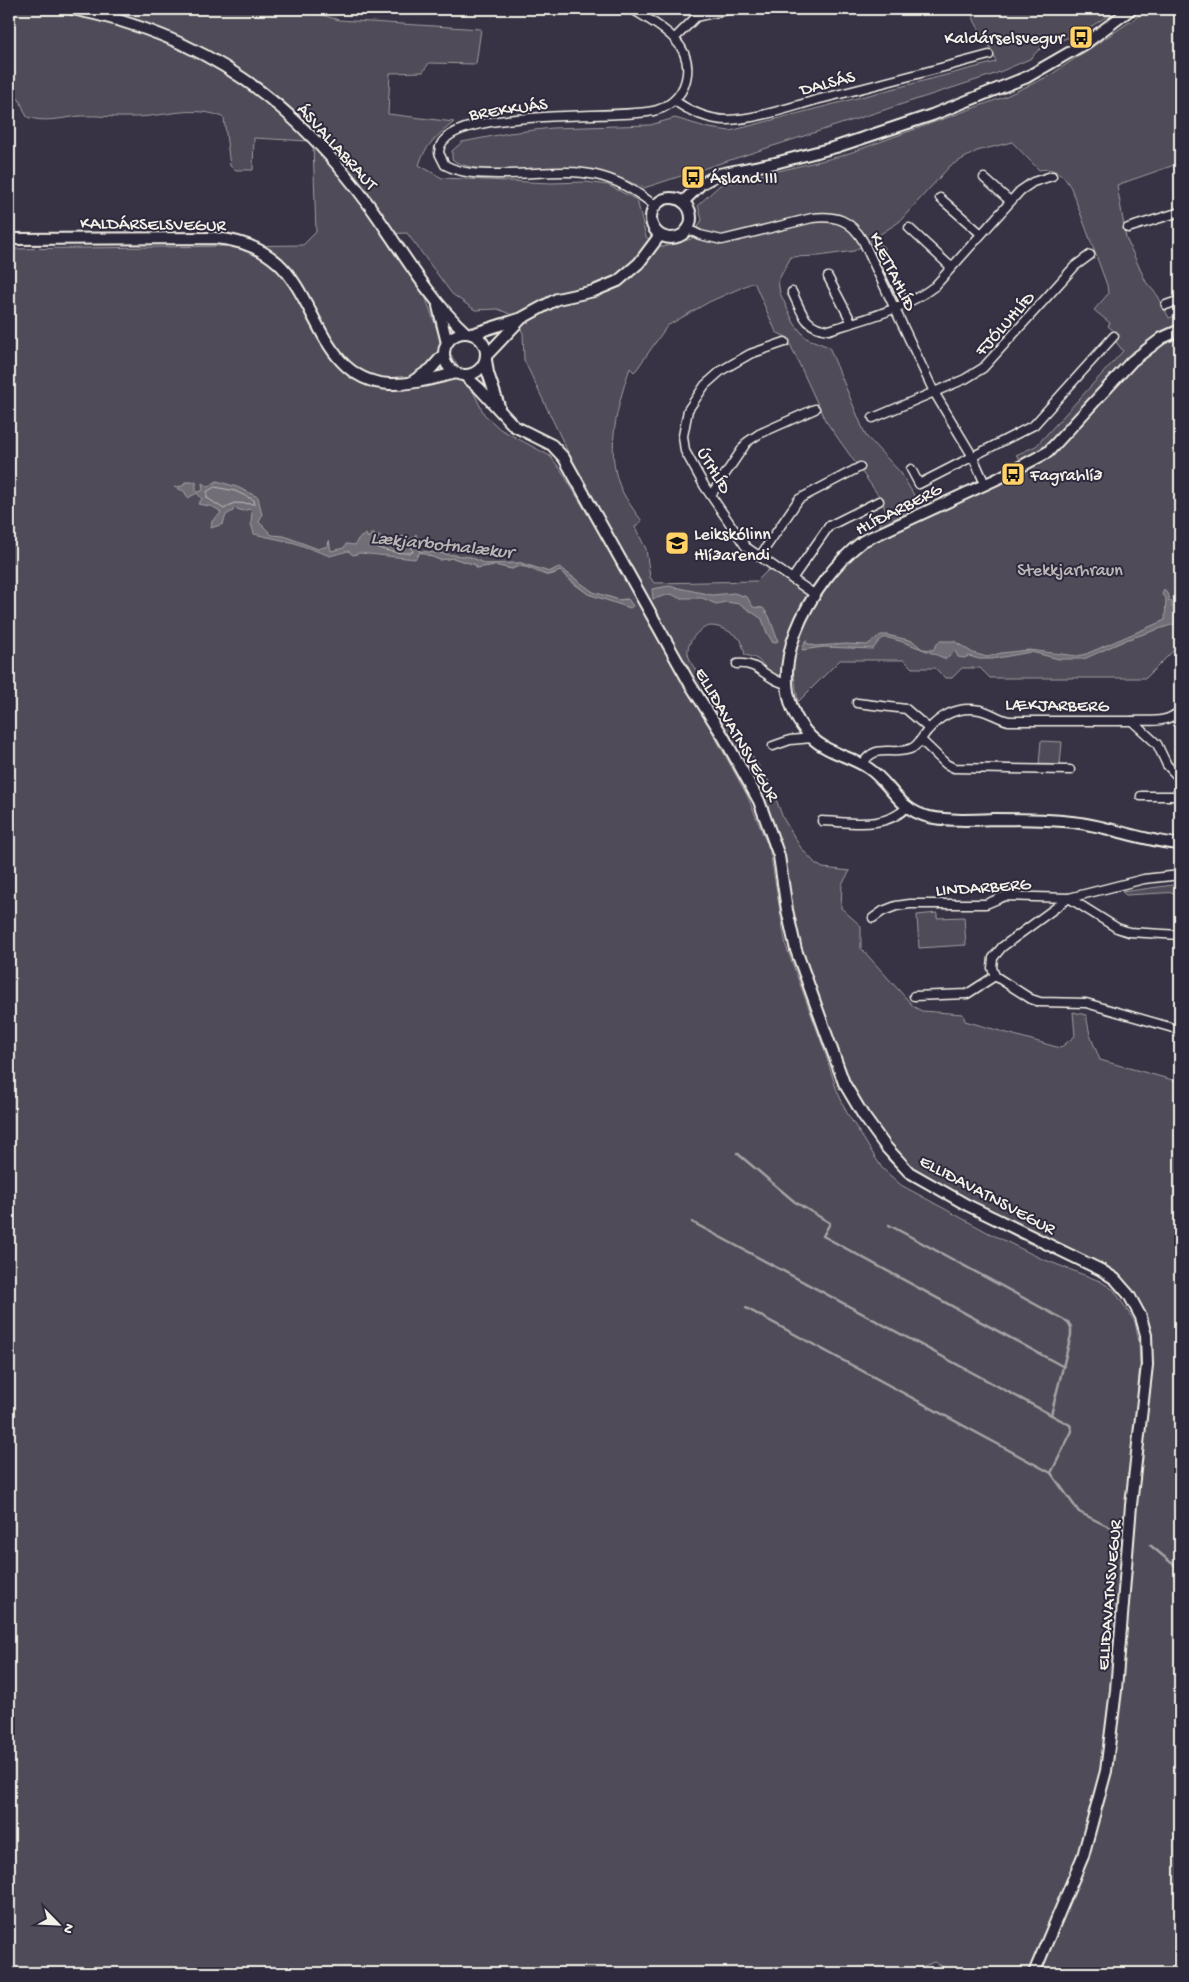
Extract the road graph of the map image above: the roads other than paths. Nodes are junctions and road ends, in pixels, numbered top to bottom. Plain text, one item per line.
1 (72, 9) edge
2 (632, 9) edge
3 (732, 9) edge
4 (1131, 9) edge
5 (675, 38) junction
6 (990, 55) dead end
7 (674, 101) junction
8 (1052, 176) dead end
9 (984, 178) dead end
10 (940, 198) dead end
11 (1010, 201) junction
12 (683, 202) junction
13 (655, 206) junction
14 (1180, 212) edge
15 (909, 228) dead end
16 (1128, 228) dead end
17 (688, 229) junction
18 (980, 233) junction
19 (660, 235) junction
20 (9, 239) edge
21 (879, 250) dead end
22 (1090, 255) dead end
23 (951, 267) junction
24 (828, 277) dead end
25 (792, 292) dead end
26 (436, 300) junction
27 (1180, 300) edge
28 (905, 304) junction
29 (1166, 305) dead end
30 (895, 308) junction
31 (522, 318) junction
32 (852, 323) junction
33 (1180, 330) edge
34 (469, 333) junction
35 (1114, 336) dead end
36 (785, 342) dead end
37 (448, 343) junction
38 (444, 354) junction
39 (486, 357) junction
40 (460, 374) junction
41 (410, 382) junction
42 (934, 392) junction
43 (815, 409) dead end
44 (501, 412) junction
45 (873, 418) dead end
46 (973, 457) junction
47 (860, 467) dead end
48 (911, 469) dead end
49 (985, 484) junction
50 (711, 495) junction
51 (879, 501) dead end
52 (760, 556) junction
53 (792, 579) junction
54 (814, 594) junction
55 (737, 664) dead end
56 (788, 684) junction
57 (856, 703) dead end
58 (1180, 712) edge
59 (1132, 721) junction
60 (928, 729) junction
61 (812, 738) junction
62 (921, 740) junction
63 (773, 746) dead end
64 (862, 765) junction
65 (1070, 770) dead end
66 (1180, 779) edge
67 (1140, 796) dead end
68 (1180, 796) edge
69 (908, 806) junction
70 (822, 821) dead end
71 (1180, 844) edge
72 (1180, 875) edge
73 (1069, 898) junction
74 (873, 918) dead end
75 (1180, 935) edge
76 (995, 976) junction
77 (914, 996) dead end
78 (1180, 1030) edge
79 (1034, 1973) edge

1 - 26 main road, ÁSVALLABRAUT
2 - 5 street
3 - 5 street
4 - 12 main road
5 - 7 street
6 - 7 street, DALSÁS
7 - 13 street, BREKKUÁS
8 - 11 street
9 - 11 street
10 - 18 street
11 - 18 street
12 - 13 main road
12 - 17 main road
13 - 19 main road
14 - 16 street
15 - 23 street
17 - 19 main road
17 - 30 street, KLETTAHLÍÐ
18 - 23 street
19 - 31 main road
20 - 41 main road, KALDÁRSELSVEGUR
21 - 28 street
22 - 42 street, FJÓLUHLÍÐ
23 - 28 street
24 - 32 street
25 - 32 street
26 - 34 main road, ÁSVALLABRAUT
26 - 37 main road, ÁSVALLABRAUT
27 - 29 street
28 - 30 street
30 - 32 street
30 - 42 street, KLETTAHLÍÐ
31 - 34 main road
31 - 39 main road
33 - 49 main road, HLÍÐARBERG
34 - 37 main road
34 - 39 main road
35 - 46 street
36 - 50 street, ÚTHLÍÐ
37 - 38 main road
38 - 40 main road
38 - 41 main road
39 - 40 main road
39 - 44 main road, ELLIÐAVATNSVEGUR
40 - 41 main road, KALDÁRSELSVEGUR
40 - 44 main road, ELLIÐAVATNSVEGUR
42 - 45 street, FJÓLUHLÍÐ
42 - 46 street, KLETTAHLÍÐ
43 - 50 street
44 - 79 main road, ELLIÐAVATNSVEGUR
46 - 48 street
46 - 49 street, KLETTAHLÍÐ
47 - 52 street
49 - 54 main road, HLÍÐARBERG
50 - 52 street, ÚTHLÍÐ
51 - 53 street
52 - 53 street, ÚTHLÍÐ
53 - 54 street, ÚTHLÍÐ
54 - 56 main road, HLÍÐARBERG
55 - 56 street
56 - 61 main road, HLÍÐARBERG
57 - 60 street
58 - 59 street, LÆKJARBERG
59 - 60 street, LÆKJARBERG
59 - 66 street, LÆKJARBERG
60 - 62 street, LÆKJARBERG
61 - 63 street
61 - 64 main road, HLÍÐARBERG
62 - 64 street
62 - 65 street
64 - 69 main road, HLÍÐARBERG
67 - 68 street
69 - 70 street
69 - 71 main road, HLÍÐARBERG
72 - 73 street, LINDARBERG
73 - 74 street, LINDARBERG
73 - 75 street
73 - 76 street, LINDARBERG
76 - 77 street
76 - 78 street

